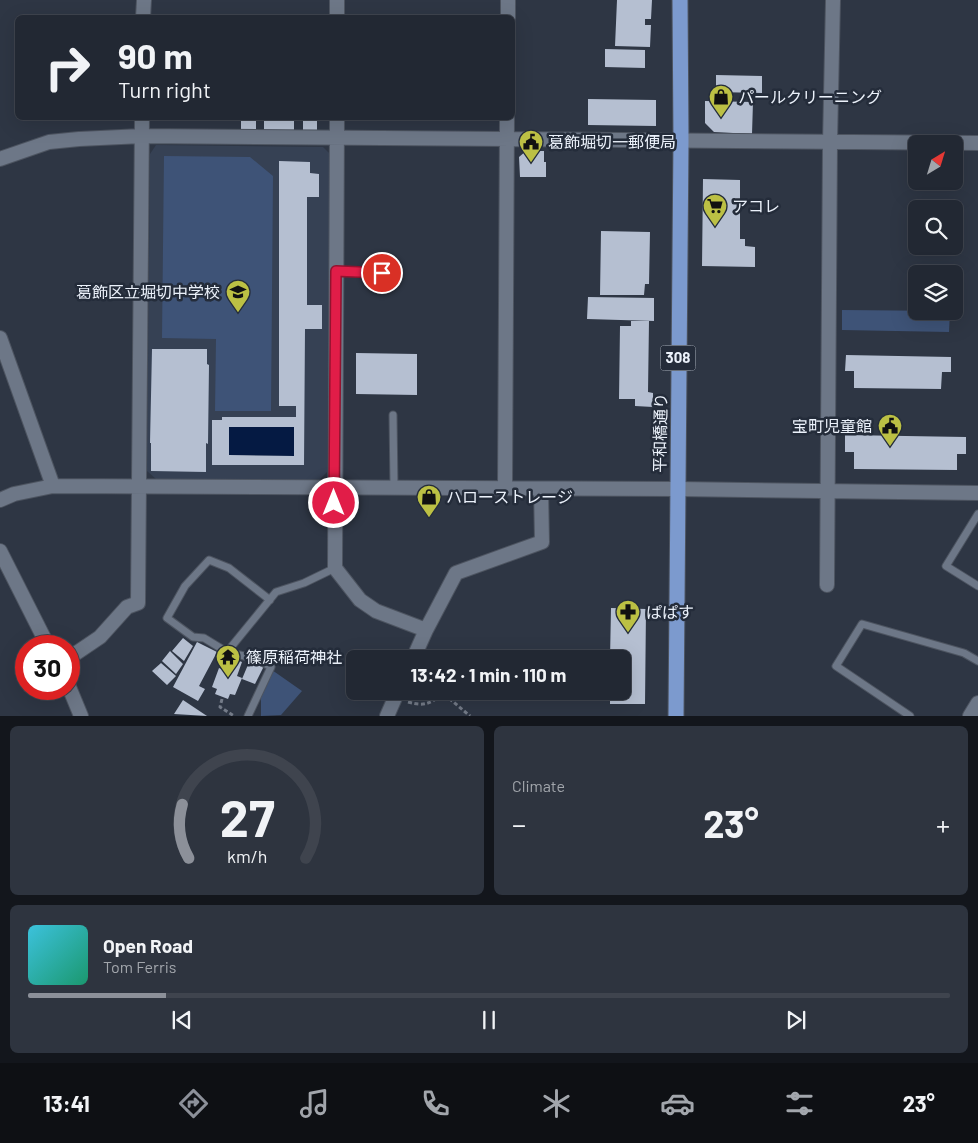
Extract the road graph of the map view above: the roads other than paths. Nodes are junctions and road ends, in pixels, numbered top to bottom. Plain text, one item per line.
1 (144, 0) edge
2 (337, 0) edge
3 (508, 0) edge
4 (680, 0) edge
5 (833, 0) edge
6 (143, 15) edge
7 (337, 15) edge
8 (508, 15) edge
9 (142, 120) edge
10 (337, 120) edge
11 (508, 120) edge
12 (142, 136) junction
13 (336, 138) junction
14 (507, 140) junction
15 (681, 140) junction
16 (830, 143) junction
17 (978, 143) edge
18 (0, 159) edge
19 (336, 271) junction
20 (398, 273) dead end
21 (0, 338) edge
22 (393, 415) dead end
23 (53, 486) junction
24 (140, 486) junction
25 (334, 487) junction
26 (394, 487) junction
27 (506, 488) junction
28 (541, 489) junction
29 (677, 489) junction
30 (828, 491) junction
31 (978, 493) edge
32 (0, 500) edge
33 (978, 514) edge
34 (0, 552) edge
35 (335, 568) junction
36 (827, 585) dead end
37 (978, 586) edge
38 (270, 600) junction
39 (426, 630) junction
40 (42, 635) edge
41 (417, 650) edge
42 (80, 651) edge
43 (227, 652) junction
44 (978, 661) edge
45 (74, 700) edge
46 (394, 700) edge
47 (978, 703) edge
48 (81, 716) edge
49 (248, 716) edge
50 (387, 716) edge
51 (676, 716) edge
52 (910, 716) edge
53 (970, 716) edge

1 - 6 street
2 - 7 street
3 - 8 street
4 - 15 main road, 平和橋通り / 308
5 - 16 street
9 - 12 street
10 - 13 street
11 - 14 street
12 - 13 street
12 - 18 street
12 - 24 street
13 - 14 street
13 - 19 street
14 - 15 street
14 - 27 street
15 - 16 street
15 - 29 main road, 平和橋通り / 308
16 - 17 street
16 - 30 street
19 - 20 lane
19 - 25 street
21 - 23 street
22 - 26 lane
23 - 24 street
23 - 32 street
24 - 25 street
24 - 42 street
25 - 26 street
25 - 35 street
26 - 27 street
27 - 28 street
28 - 29 street
28 - 39 street
29 - 30 street
29 - 51 main road, 平和橋通り / 308
30 - 31 street
30 - 36 street
33 - 37 lane
34 - 40 street
35 - 38 lane
35 - 39 street
38 - 43 lane
38 - 43 lane
39 - 41 street
43 - 49 lane
44 - 52 lane
45 - 48 street
46 - 50 street
47 - 53 street

